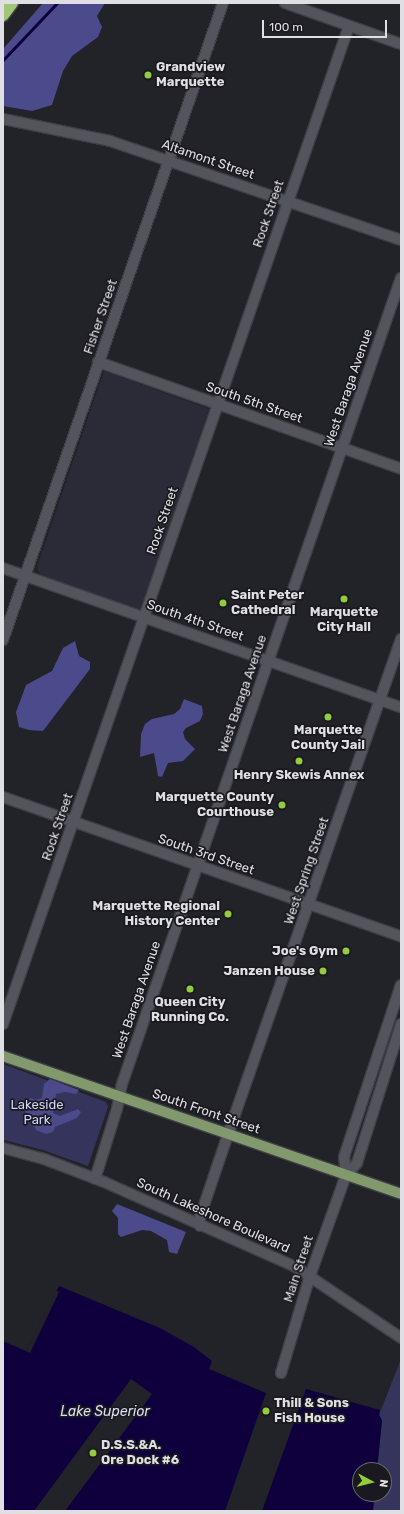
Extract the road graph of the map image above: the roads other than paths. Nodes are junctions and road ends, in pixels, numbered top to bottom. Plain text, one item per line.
1 (12, 3) edge
2 (223, 3) edge
3 (285, 3) edge
4 (3, 14) edge
5 (349, 26) junction
6 (401, 44) edge
7 (3, 119) edge
8 (170, 160) junction
9 (287, 202) junction
10 (401, 240) edge
11 (401, 278) edge
12 (98, 362) junction
13 (217, 404) junction
14 (342, 448) junction
15 (401, 469) edge
16 (3, 568) edge
17 (25, 576) junction
18 (144, 617) junction
19 (401, 639) edge
20 (3, 640) edge
21 (268, 660) junction
22 (379, 700) junction
23 (401, 707) edge
24 (3, 798) edge
25 (73, 822) junction
26 (198, 865) junction
27 (309, 905) junction
28 (401, 936) edge
29 (401, 985) edge
30 (3, 1024) edge
31 (401, 1024) edge
32 (3, 1056) edge
33 (120, 1097) junction
34 (228, 1134) junction
35 (3, 1148) edge
36 (346, 1175) junction
37 (95, 1179) junction
38 (401, 1194) edge
39 (200, 1226) junction
40 (310, 1276) junction
41 (400, 1334) edge
42 (281, 1373) dead end

1 - 4 highway
2 - 8 street, Fisher Street
3 - 5 street
5 - 6 street
5 - 9 street, Rock Street
7 - 8 street, Altamont Street
8 - 9 street, Altamont Street
8 - 12 street, Fisher Street
9 - 10 street, Altamont Street
9 - 13 street, Rock Street
11 - 14 street, West Baraga Avenue
12 - 13 street, South 5th Street
12 - 17 street, Fisher Street
13 - 14 street, South 5th Street
13 - 18 street, Rock Street
14 - 15 street, South 5th Street
14 - 21 street, West Baraga Avenue
16 - 17 street, South 4th Street
17 - 18 street, South 4th Street
17 - 20 street, Fisher Street
18 - 21 street, South 4th Street
18 - 25 street, Rock Street
19 - 22 street, West Spring Street
21 - 22 street, South 4th Street
21 - 26 street, West Baraga Avenue
22 - 23 street, South 4th Street
22 - 27 street, West Spring Street
24 - 25 street, South 3rd Street
25 - 26 street, South 3rd Street
25 - 30 street, Rock Street
26 - 27 street, South 3rd Street
26 - 33 street, West Baraga Avenue
27 - 28 street, South 3rd Street
27 - 34 street, West Spring Street
29 - 36 street, Main Street
31 - 36 street, Main Street
32 - 33 main road, South Front Street
33 - 34 main road, South Front Street
33 - 37 street, West Baraga Avenue
34 - 36 main road, South Front Street
34 - 39 street, West Spring Street
35 - 37 street, South Lakeshore Boulevard
36 - 38 main road, South Front Street
36 - 40 street, Main Street
37 - 39 street, South Lakeshore Boulevard
39 - 40 street, South Lakeshore Boulevard
40 - 41 street, South Lakeshore Boulevard
40 - 42 street, Main Street

